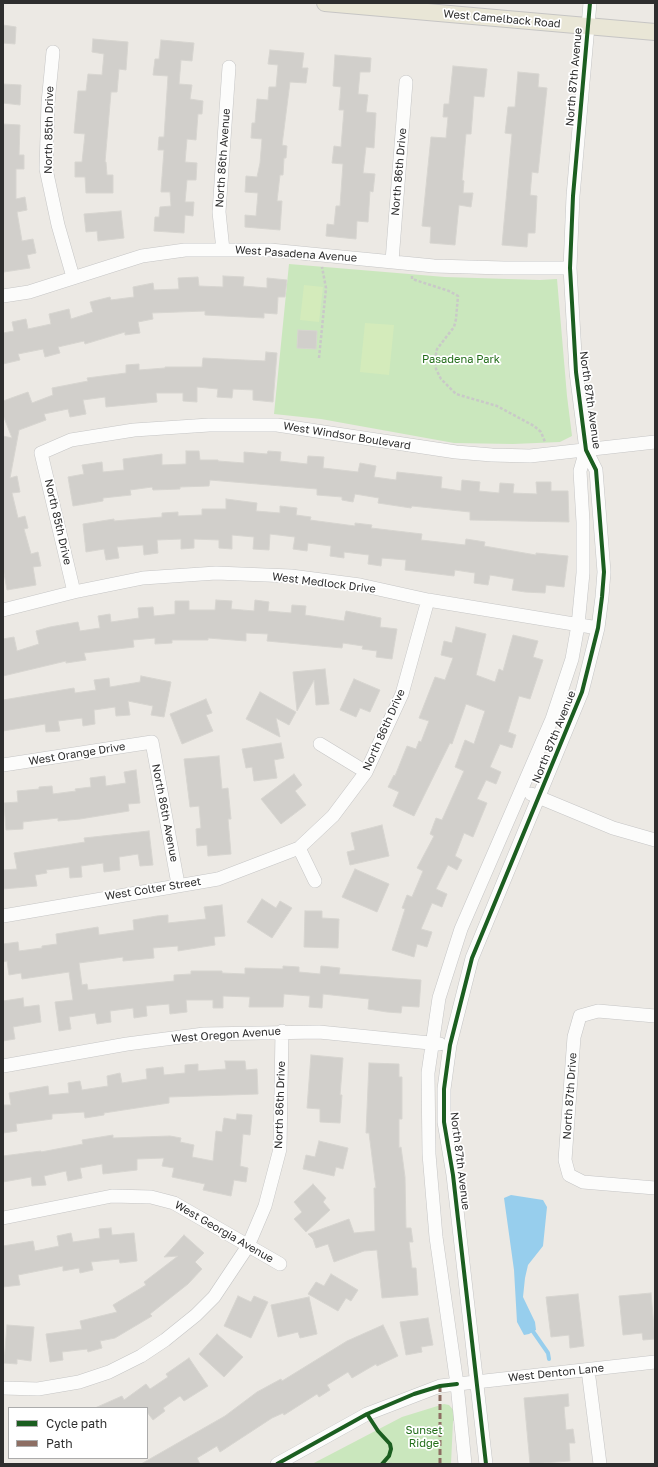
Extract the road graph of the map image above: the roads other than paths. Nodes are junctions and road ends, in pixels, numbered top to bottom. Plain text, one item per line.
1 (325, 3) edge
2 (590, 3) edge
3 (587, 26) junction
4 (655, 32) edge
5 (54, 52) dead end
6 (229, 67) dead end
7 (406, 82) dead end
8 (223, 250) junction
9 (392, 261) junction
10 (570, 268) junction
11 (73, 277) junction
12 (3, 296) edge
13 (655, 442) edge
14 (586, 450) junction
15 (41, 453) joint
16 (74, 592) junction
17 (428, 600) junction
18 (3, 610) edge
19 (578, 625) junction
20 (598, 628) junction
21 (152, 742) joint
22 (320, 744) dead end
23 (3, 765) edge
24 (366, 772) junction
25 (521, 790) junction
26 (539, 797) junction
27 (655, 840) edge
28 (299, 848) junction
29 (315, 881) dead end
30 (178, 884) junction
31 (3, 916) edge
32 (655, 1016) edge
33 (282, 1031) junction
34 (432, 1043) junction
35 (450, 1045) junction
36 (3, 1066) edge
37 (655, 1188) edge
38 (3, 1218) edge
39 (248, 1246) junction
40 (280, 1264) dead end
41 (655, 1362) edge
42 (588, 1370) junction
43 (477, 1382) junction
44 (457, 1384) junction
45 (3, 1388) edge
46 (277, 1464) edge
47 (465, 1464) edge
48 (486, 1464) edge
49 (600, 1464) edge

1 - 3 main road, West Camelback Road
2 - 3 street, North 87th Avenue
3 - 4 main road, West Camelback Road
3 - 10 street, North 87th Avenue
5 - 11 street, North 85th Drive
6 - 8 street, North 86th Avenue
7 - 9 street, North 86th Drive
8 - 9 street, West Pasadena Avenue
8 - 11 street, West Pasadena Avenue
9 - 10 street, West Pasadena Avenue
10 - 14 street, North 87th Avenue
11 - 12 street, West Pasadena Avenue
13 - 14 street, West Windsor Boulevard
14 - 15 street, West Windsor Boulevard
14 - 19 street, North 87th Avenue
14 - 20 street, North 87th Avenue
15 - 16 street, North 85th Drive
16 - 17 street, West Medlock Drive
16 - 18 street, West Medlock Drive
17 - 19 street, West Medlock Drive
17 - 24 street, North 86th Drive
19 - 20 street, West Medlock Drive
19 - 25 street, North 87th Avenue
20 - 26 street, North 87th Avenue
21 - 23 street, West Orange Drive
21 - 30 street, North 86th Avenue
22 - 24 street
24 - 28 street, North 86th Drive
25 - 26 street
25 - 34 street, North 87th Avenue
26 - 27 street
26 - 35 street, North 87th Avenue
28 - 29 street
28 - 30 street, West Colter Street
30 - 31 street, West Colter Street
32 - 37 street, North 87th Drive
33 - 34 street, West Oregon Avenue
33 - 36 street, West Oregon Avenue
33 - 39 street, North 86th Drive
34 - 35 street, West Oregon Avenue
34 - 44 street, North 87th Avenue
35 - 43 street, North 87th Avenue
38 - 39 street, West Georgia Avenue
39 - 40 street, West Georgia Avenue
39 - 45 street, North 86th Drive
41 - 42 street, West Denton Lane
42 - 43 street, West Denton Lane
42 - 49 street
43 - 44 street, West Denton Lane
43 - 48 street, North 87th Avenue
44 - 46 street, West Denton Lane
44 - 47 street, North 87th Avenue

